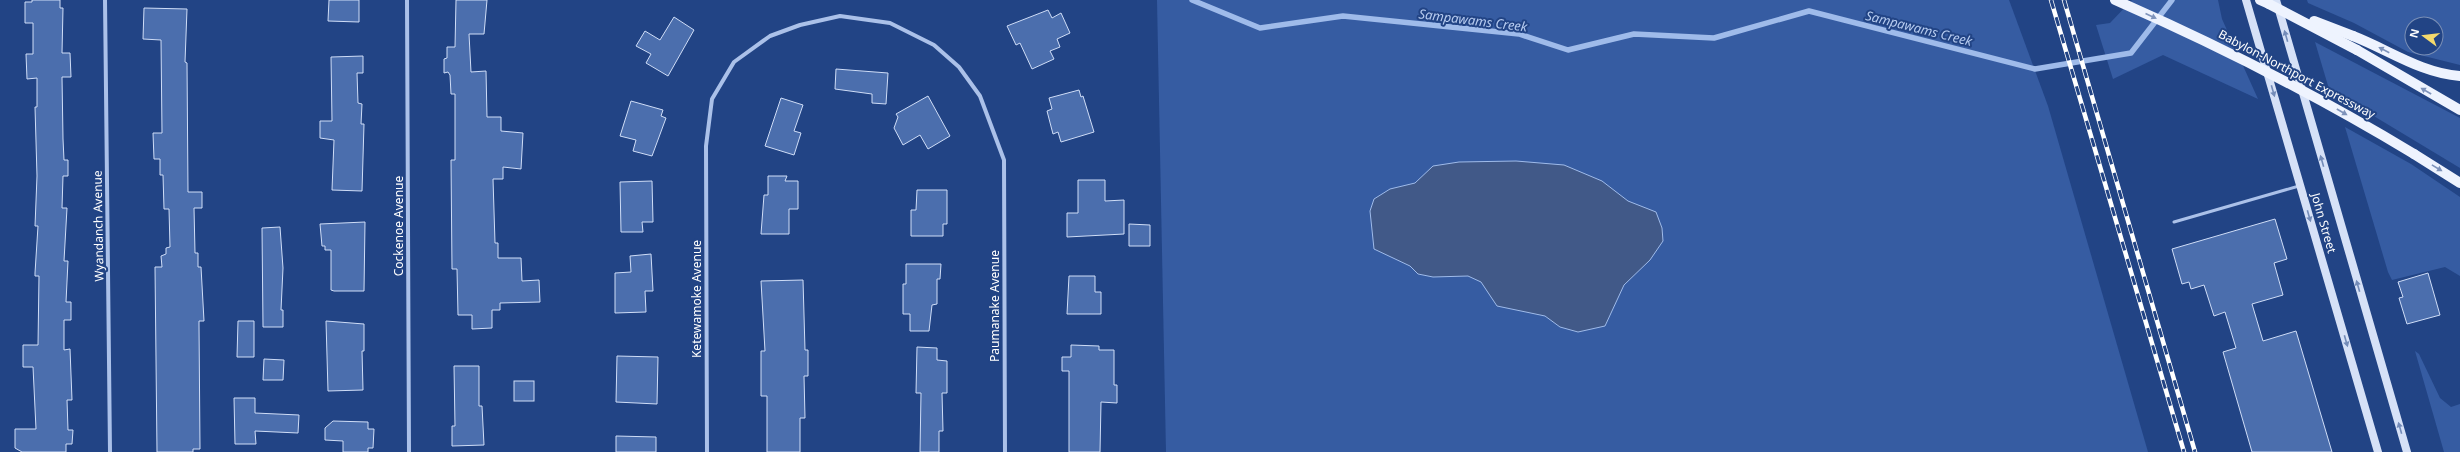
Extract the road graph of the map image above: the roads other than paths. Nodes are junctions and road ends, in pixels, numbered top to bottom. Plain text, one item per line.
1 (105, 0) edge
2 (407, 0) edge
3 (2115, 0) edge
4 (2246, 0) edge
5 (2268, 2) edge
6 (2460, 76) edge
7 (2460, 110) edge
8 (1004, 160) joint
9 (2460, 183) edge
10 (2301, 186) junction
11 (2174, 222) dead end
12 (110, 452) edge
13 (409, 452) edge
14 (707, 452) edge
15 (1005, 452) edge
16 (2378, 452) edge
17 (2407, 452) edge

1 - 12 street, Wyandanch Avenue
2 - 13 street, Cockenoe Avenue
3 -> 9 main road, Babylon-Northport Expressway, bridge
4 -> 10 main road, John Street
6 -> 5 main road, bridge
7 -> 5 main road, bridge
17 -> 5 main road, John Street
8 - 14 street, Ketewamoke Avenue
8 - 15 street, Paumanake Avenue
10 - 11 lane
10 -> 16 main road, John Street

